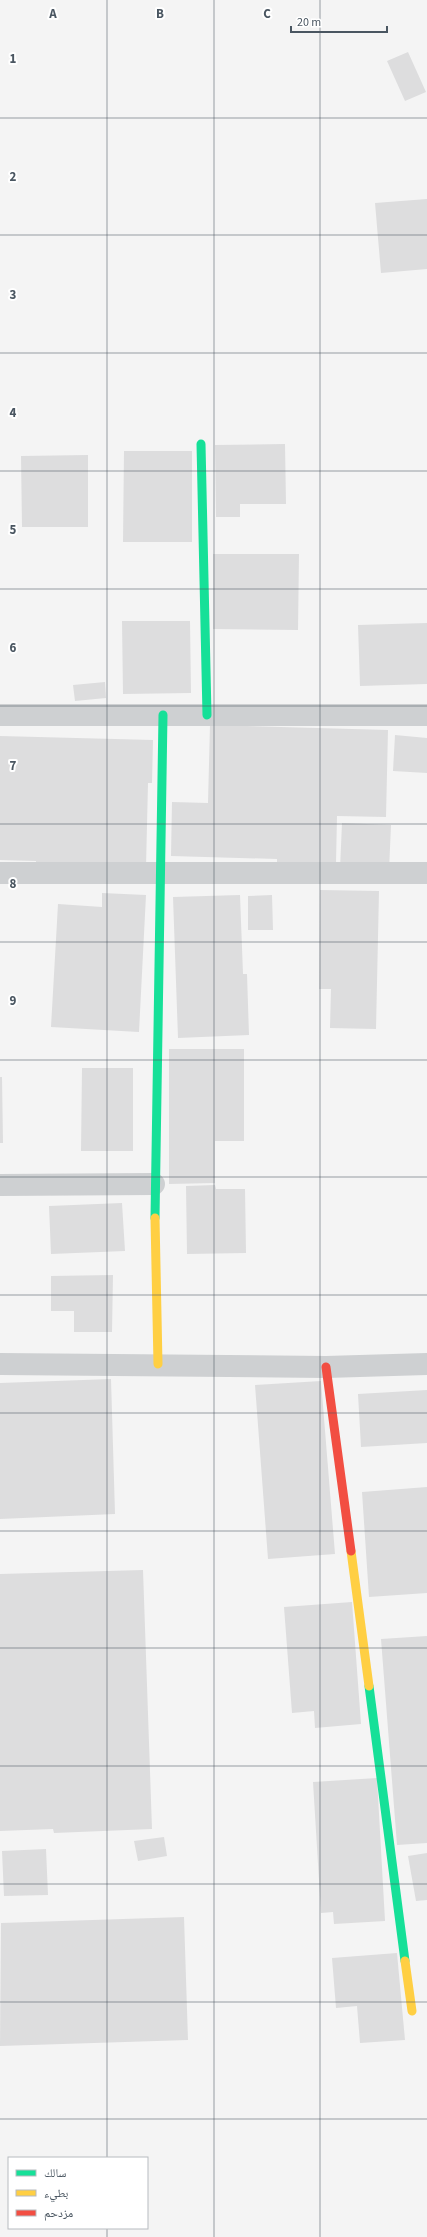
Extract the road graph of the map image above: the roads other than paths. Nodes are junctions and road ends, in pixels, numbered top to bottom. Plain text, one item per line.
1 (201, 444) dead end
2 (0, 715) edge
3 (163, 715) junction
4 (207, 715) junction
5 (427, 715) edge
6 (0, 873) edge
7 (159, 873) junction
8 (427, 873) edge
9 (154, 1184) junction
10 (0, 1185) edge
11 (0, 1364) edge
12 (158, 1364) junction
13 (427, 1364) edge
14 (326, 1367) junction
15 (412, 2011) dead end

1 - 4 street
2 - 3 street
3 - 4 street
3 - 7 street
4 - 5 street
6 - 7 street
7 - 8 street
7 - 9 street
9 - 10 street
9 - 12 street
11 - 12 street
12 - 14 street
13 - 14 street
14 - 15 street

